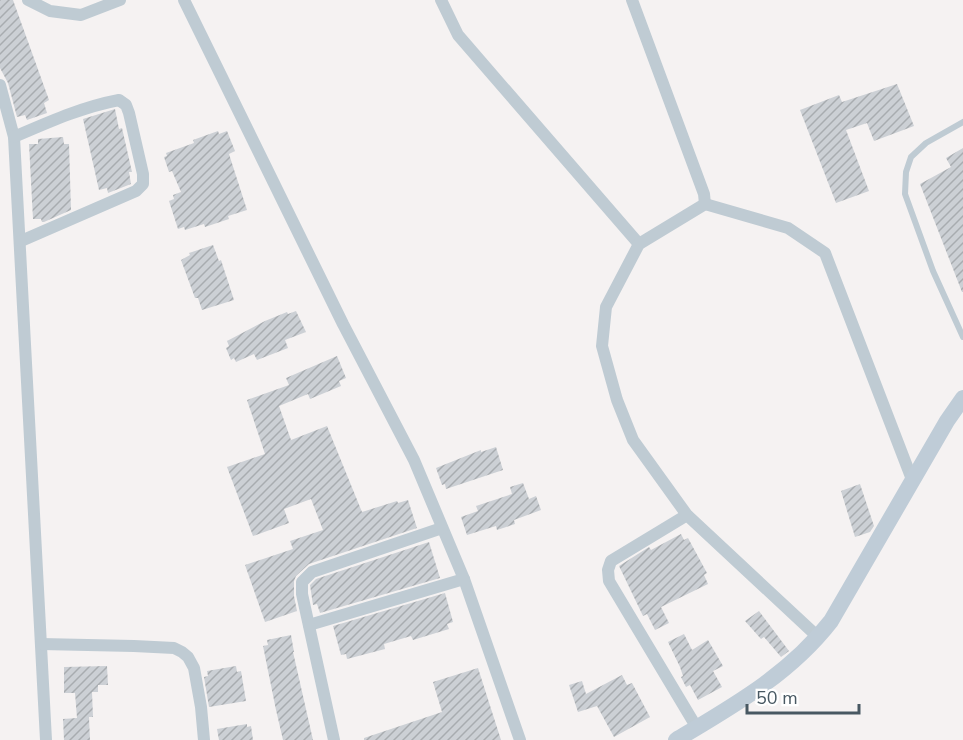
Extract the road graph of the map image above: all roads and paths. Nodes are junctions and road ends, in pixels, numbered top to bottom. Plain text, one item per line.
1 (28, 0) edge
2 (120, 0) edge
3 (184, 0) edge
4 (441, 0) edge
5 (632, 0) edge
6 (0, 86) edge
7 (963, 122) edge
8 (14, 136) junction
9 (705, 204) junction
10 (21, 241) junction
11 (639, 244) junction
12 (963, 337) edge
13 (963, 398) edge
14 (913, 482) junction
15 (687, 515) junction
16 (442, 528) junction
17 (464, 579) junction
18 (309, 625) junction
19 (818, 638) junction
20 (41, 644) junction
21 (696, 728) junction
22 (46, 740) edge
23 (204, 740) edge
24 (334, 740) edge
25 (520, 740) edge
26 (676, 740) edge

1 - 2 street
3 - 16 street
4 - 11 street
5 - 9 street
6 - 8 street
7 - 12 lane
8 - 10 street
8 - 10 street
9 - 11 street
9 - 14 street
10 - 20 street
11 - 15 street
13 - 14 main road
14 - 19 main road
15 - 19 street
15 - 21 street
16 - 17 street
16 - 18 street
17 - 18 street
17 - 25 street
18 - 24 street
19 - 21 main road
20 - 22 street
20 - 23 street
21 - 26 main road

